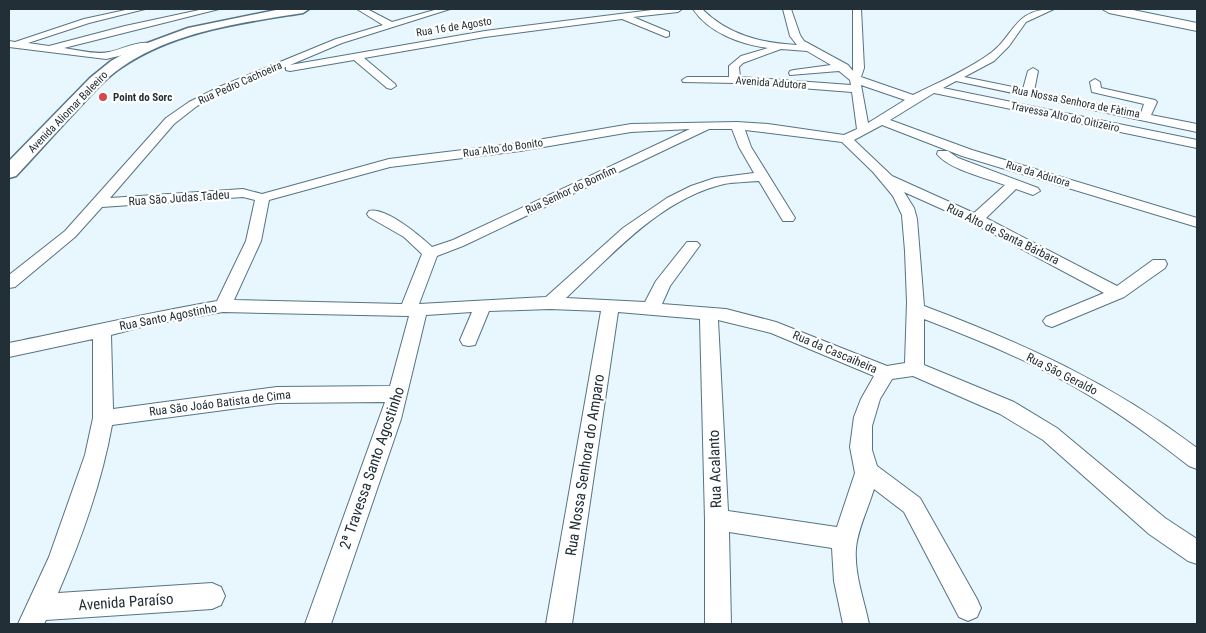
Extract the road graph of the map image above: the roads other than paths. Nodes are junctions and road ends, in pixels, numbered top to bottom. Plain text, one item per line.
1 (141, 9) edge
2 (215, 9) edge
3 (303, 9) edge
4 (361, 9) edge
5 (446, 9) edge
6 (678, 9) edge
7 (698, 9) edge
8 (787, 9) edge
9 (858, 9) edge
10 (1050, 9) edge
11 (1109, 9) edge
12 (1133, 9) edge
13 (621, 16) junction
14 (1197, 22) edge
15 (390, 25) junction
16 (1197, 27) edge
17 (666, 34) dead end
18 (12, 44) edge
19 (150, 46) junction
20 (782, 46) junction
21 (808, 48) junction
22 (49, 49) junction
23 (354, 56) junction
24 (841, 67) junction
25 (1033, 71) dead end
26 (265, 72) junction
27 (794, 73) dead end
28 (955, 78) junction
29 (856, 79) junction
30 (687, 80) dead end
31 (736, 80) junction
32 (1095, 82) dead end
33 (391, 86) dead end
34 (933, 89) junction
35 (1028, 93) junction
36 (914, 99) junction
37 (1145, 116) junction
38 (881, 122) junction
39 (710, 125) junction
40 (737, 126) junction
41 (1197, 128) edge
42 (863, 129) junction
43 (846, 138) junction
44 (930, 141) junction
45 (1197, 144) edge
46 (9, 172) edge
47 (762, 177) junction
48 (887, 179) junction
49 (1014, 185) junction
50 (1033, 191) dead end
51 (262, 198) junction
52 (96, 203) junction
53 (374, 214) dead end
54 (788, 218) dead end
55 (976, 219) junction
56 (1197, 222) edge
57 (692, 245) dead end
58 (430, 253) junction
59 (1159, 264) dead end
60 (9, 283) edge
61 (1118, 293) junction
62 (550, 303) junction
63 (483, 305) junction
64 (223, 306) junction
65 (610, 306) junction
66 (651, 308) junction
67 (916, 309) junction
68 (413, 310) junction
69 (709, 314) junction
70 (1052, 321) dead end
71 (102, 331) junction
72 (469, 340) dead end
73 (9, 350) edge
74 (914, 369) junction
75 (886, 373) junction
76 (398, 394) junction
77 (103, 418) junction
78 (1197, 460) edge
79 (866, 471) junction
80 (717, 520) junction
81 (845, 539) junction
82 (1197, 552) edge
83 (212, 596) dead end
84 (968, 608) dead end
85 (35, 616) edge
86 (318, 624) edge
87 (559, 624) edge
88 (718, 624) edge
89 (856, 624) edge

1 - 18 street
2 - 22 street
3 - 19 main road, Avenida Aliomar Baleeiro
4 - 15 street
5 - 15 street, Rua Pedro Cachoeira
6 - 13 street, Rua 16 de Agosto
7 - 20 street
8 - 21 street
9 - 29 street
10 - 28 street
11 - 16 main road
12 - 14 main road
13 - 17 street
13 - 23 street, Rua 16 de Agosto
15 - 26 street, Rua Pedro Cachoeira
18 - 22 street
19 - 22 street
19 - 46 main road, Avenida Aliomar Baleeiro
20 - 21 street
20 - 31 street
21 - 24 street
23 - 26 street, Rua 16 de Agosto
23 - 33 street
24 - 27 street
24 - 29 street
25 - 35 street
26 - 52 street, Rua Pedro Cachoeira
28 - 34 street
28 - 35 street, Rua Nossa Senhora de Fàtima
29 - 31 street, Avenida Adutora
29 - 36 street
29 - 42 street
30 - 31 street, Avenida Adutora
32 - 37 street
34 - 36 street
34 - 45 street, Travessa Alto do Oitizeiro
35 - 37 street, Rua Nossa Senhora de Fàtima
36 - 38 street
37 - 41 street, Rua Nossa Senhora de Fàtima
38 - 42 street
38 - 44 street, Rua da Adutora
39 - 40 street, Rua Alto do Bonito
39 - 51 street, Rua Alto do Bonito
39 - 58 street, Rua Senhor do Bomfim
40 - 43 street, Rua Alto do Bonito
40 - 47 street
42 - 43 street
43 - 48 street
44 - 49 street
44 - 56 street, Rua da Adutora
47 - 54 street
47 - 62 street
48 - 55 street, Rua Alto de Santa Bárbara
48 - 67 street
49 - 50 street
49 - 55 street
51 - 52 street, Rua São Judas Tadeu
51 - 64 street
52 - 60 street, Rua Pedro Cachoeira
53 - 58 street
55 - 61 street, Rua Alto de Santa Bárbara
57 - 66 street
58 - 68 street
59 - 61 street
61 - 70 street
62 - 63 street, Rua da Cascaiheira
62 - 65 street, Rua da Cascaiheira
63 - 68 street, Rua da Cascaiheira
63 - 72 street
64 - 68 street, Rua Santo Agostinho
64 - 71 street, Rua Santo Agostinho
65 - 66 street, Rua da Cascaiheira
65 - 87 street, Rua Nossa Senhora do Amparo
66 - 69 street, Rua da Cascaiheira
67 - 74 street
67 - 78 street, Rua São Geraldo
68 - 76 street, 2ª Travessa Santo Agostinho
69 - 75 street, Rua da Cascaiheira
69 - 80 street, Rua Acalanto
71 - 73 street, Rua Santo Agostinho
71 - 77 street
74 - 75 street, Rua da Cascaiheira
74 - 82 street, Rua da Cascaiheira
75 - 79 street
76 - 77 street, Rua São Joáo Batista de Cima
76 - 86 street, 2ª Travessa Santo Agostinho
77 - 85 street
79 - 81 street
79 - 84 street
80 - 81 street
80 - 88 street, Rua Acalanto
81 - 89 street
83 - 85 street, Avenida Paraíso

